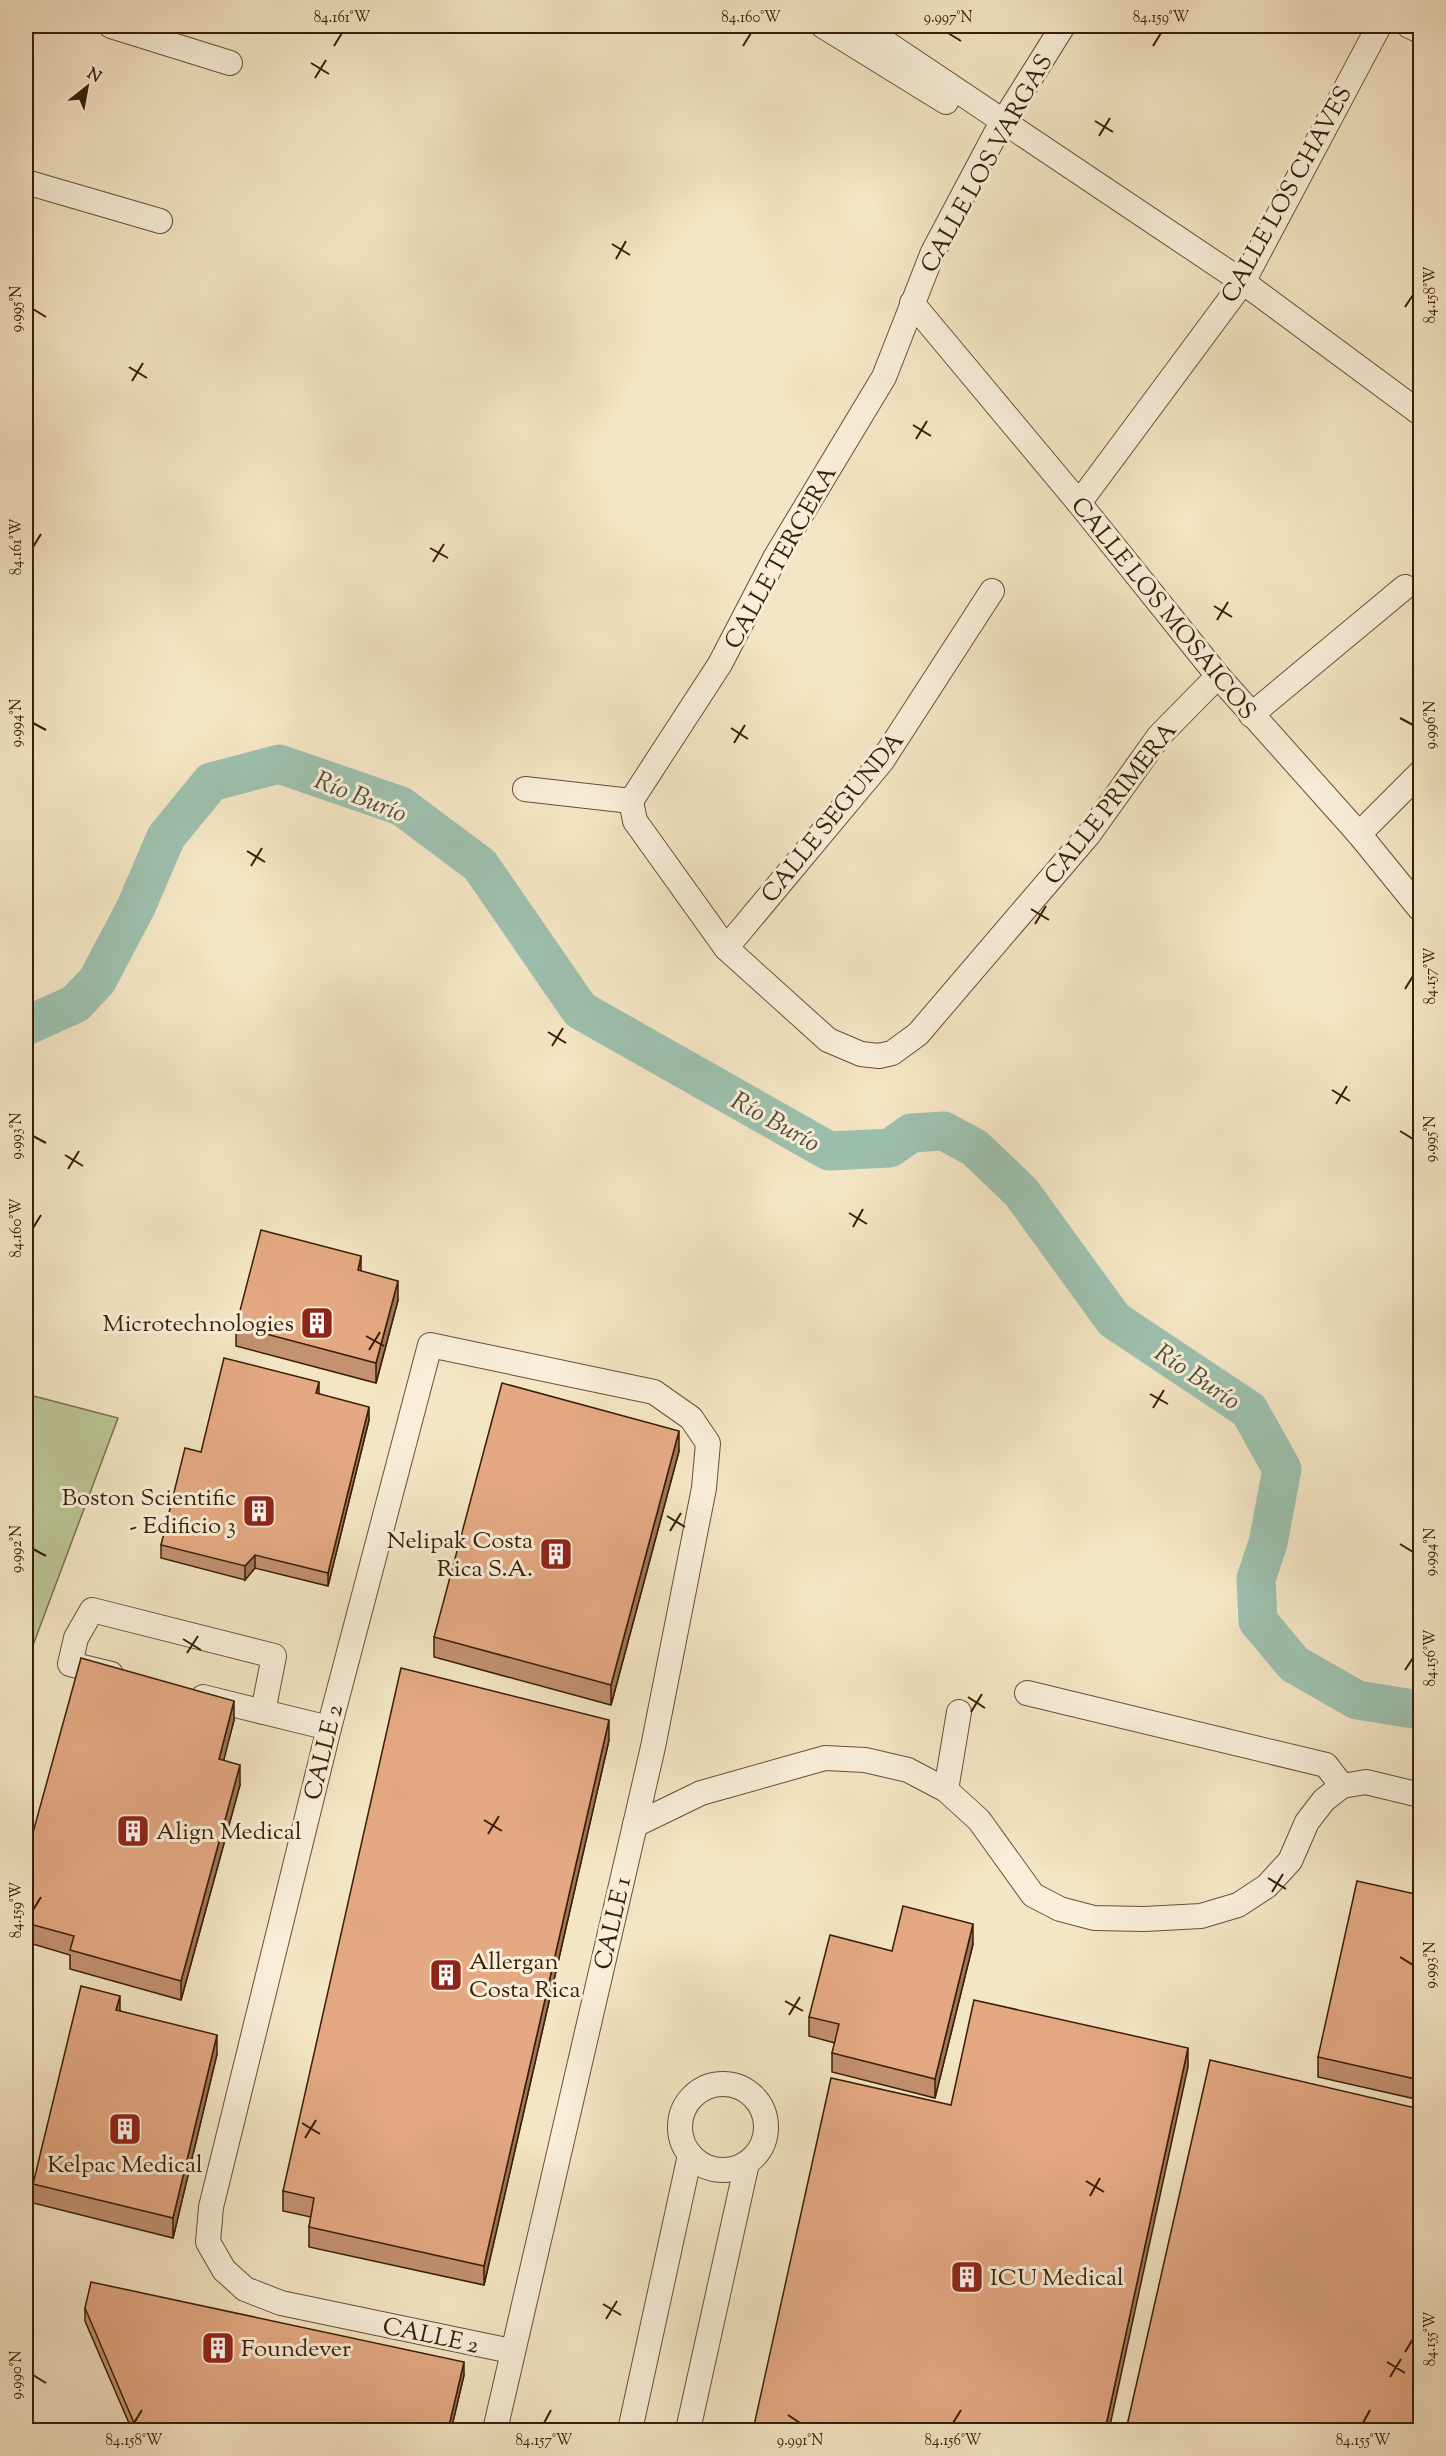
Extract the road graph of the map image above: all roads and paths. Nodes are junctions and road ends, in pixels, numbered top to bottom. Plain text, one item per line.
1 (111, 26) edge
2 (823, 26) edge
3 (861, 26) edge
4 (1063, 26) edge
5 (1378, 26) edge
6 (1409, 26) edge
7 (1420, 31) edge
8 (167, 34) edge
9 (230, 63) dead end
10 (1000, 128) junction
11 (26, 182) edge
12 (160, 221) dead end
13 (1243, 282) junction
14 (912, 303) junction
15 (1420, 413) edge
16 (1079, 503) junction
17 (1405, 587) dead end
18 (992, 591) dead end
19 (1218, 676) junction
20 (1251, 715) junction
21 (1420, 773) edge
22 (525, 789) dead end
23 (632, 801) junction
24 (1359, 834) junction
25 (1420, 909) edge
26 (726, 948) junction
27 (691, 1418) joint
28 (138, 1681) edge
29 (183, 1692) edge
30 (1028, 1693) dead end
31 (263, 1712) junction
32 (959, 1713) dead end
33 (329, 1728) junction
34 (1342, 1786) junction
35 (946, 1790) junction
36 (1420, 1795) edge
37 (635, 1825) junction
38 (690, 2155) junction
39 (747, 2163) junction
40 (511, 2351) junction
41 (495, 2430) edge
42 (630, 2430) edge
43 (688, 2430) edge

1 - 8 street
2 - 10 street
3 - 10 street
4 - 10 street, CALLE LOS VARGAS
5 - 13 street, CALLE LOS CHAVES
6 - 7 street
8 - 9 street
10 - 13 street
10 - 14 street, CALLE LOS VARGAS
11 - 12 street
13 - 15 street
13 - 16 street, CALLE LOS CHAVES
14 - 16 street, CALLE LOS MOSAICOS
14 - 23 street, CALLE TERCERA
16 - 19 street, CALLE LOS MOSAICOS
17 - 20 street
18 - 26 street, CALLE SEGUNDA
19 - 20 street, CALLE LOS MOSAICOS
19 - 26 street, CALLE PRIMERA
20 - 24 street, CALLE LOS MOSAICOS
21 - 24 street
22 - 23 street
23 - 26 street
24 - 25 street, CALLE LOS MOSAICOS
27 - 33 street, CALLE 2
27 - 37 street, CALLE 1
28 - 31 street
29 - 31 street
30 - 34 street
31 - 33 street
32 - 35 street
33 - 40 street, CALLE 2
34 - 35 street
34 - 36 street
35 - 37 street
37 - 40 street, CALLE 1
38 - 39 street
38 - 39 street
38 - 42 street
39 - 43 street
40 - 41 street, CALLE 1

